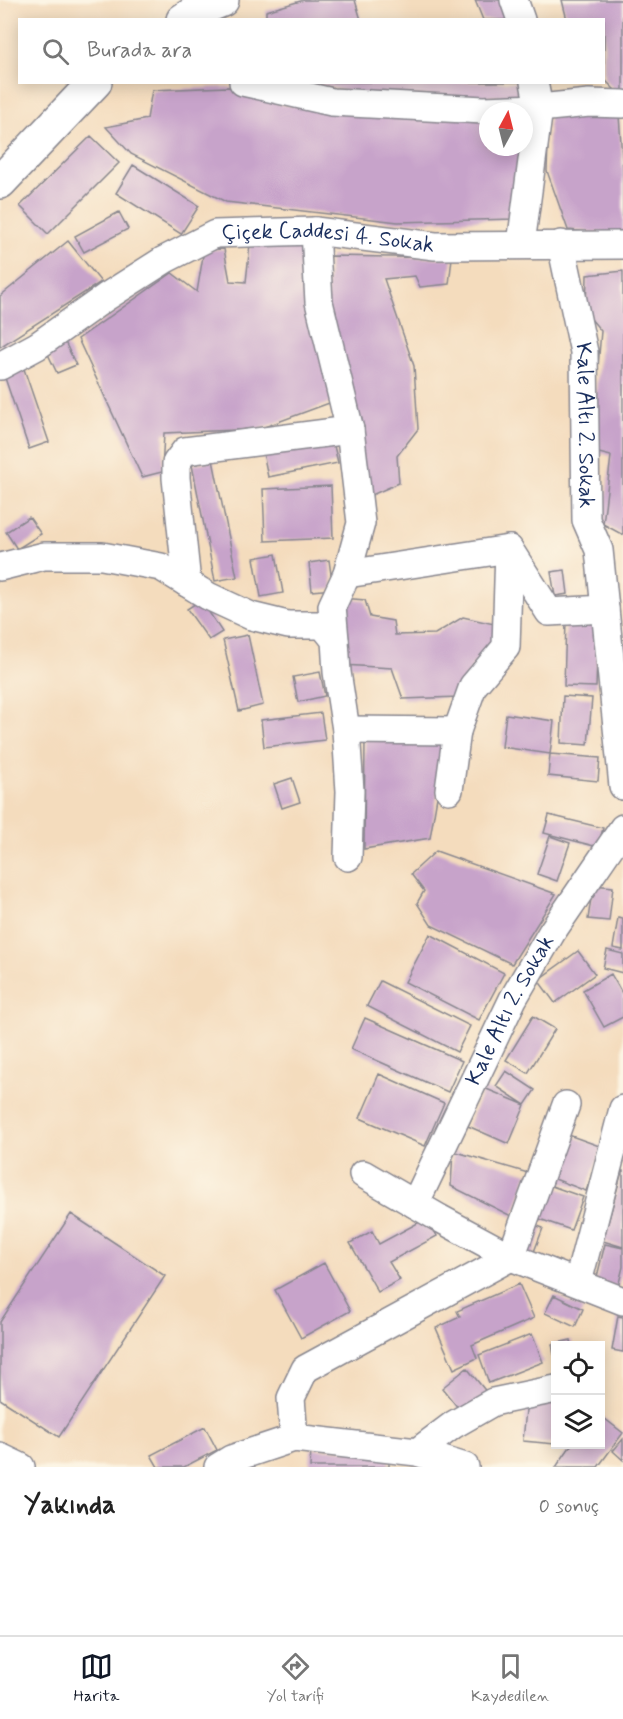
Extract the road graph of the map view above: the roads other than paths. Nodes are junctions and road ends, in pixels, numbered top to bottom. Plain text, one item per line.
1 (222, 0) edge
2 (514, 0) edge
3 (186, 18) edge
4 (520, 18) edge
5 (93, 84) edge
6 (252, 84) edge
7 (536, 95) edge
8 (623, 104) edge
9 (0, 182) edge
10 (315, 231) junction
11 (521, 244) junction
12 (561, 244) junction
13 (623, 245) edge
14 (0, 366) edge
15 (350, 430) junction
16 (509, 549) junction
17 (0, 567) edge
18 (346, 574) junction
19 (188, 583) junction
20 (605, 609) junction
21 (336, 640) junction
22 (617, 684) edge
23 (346, 730) junction
24 (457, 731) junction
25 (623, 786) edge
26 (449, 790) dead end
27 (623, 828) edge
28 (348, 856) dead end
29 (566, 1105) dead end
30 (623, 1109) edge
31 (363, 1174) dead end
32 (415, 1204) junction
33 (512, 1257) junction
34 (578, 1282) junction
35 (623, 1300) edge
36 (551, 1390) edge
37 (294, 1438) junction
38 (417, 1452) junction
39 (0, 1457) edge
40 (21, 1467) edge
41 (218, 1467) edge
42 (465, 1467) edge

1 - 3 main road
2 - 4 street
5 - 9 main road
6 - 7 street
7 - 8 street
7 - 11 street
10 - 11 street, Çiçek Caddesi 4. Sokak
10 - 14 street, Çiçek Caddesi 4. Sokak
10 - 15 street
11 - 12 street, Çiçek Caddesi 4. Sokak
12 - 13 street, Çiçek Caddesi 4. Sokak
12 - 20 street, Kale Altı 2. Sokak
15 - 18 street
15 - 19 street
16 - 18 street
16 - 20 street
16 - 24 street
17 - 19 street
18 - 21 street
19 - 21 street
20 - 22 street, Kale Altı 2. Sokak
21 - 23 street
22 - 25 street, Kale Altı 2. Sokak
23 - 24 street
23 - 28 street
24 - 26 street
27 - 32 street, Kale Altı 2. Sokak
29 - 33 street
30 - 34 street
31 - 32 street
32 - 33 street
33 - 34 street
33 - 37 street
34 - 35 street
36 - 38 street
37 - 38 street
37 - 41 street
38 - 42 street
39 - 40 street

